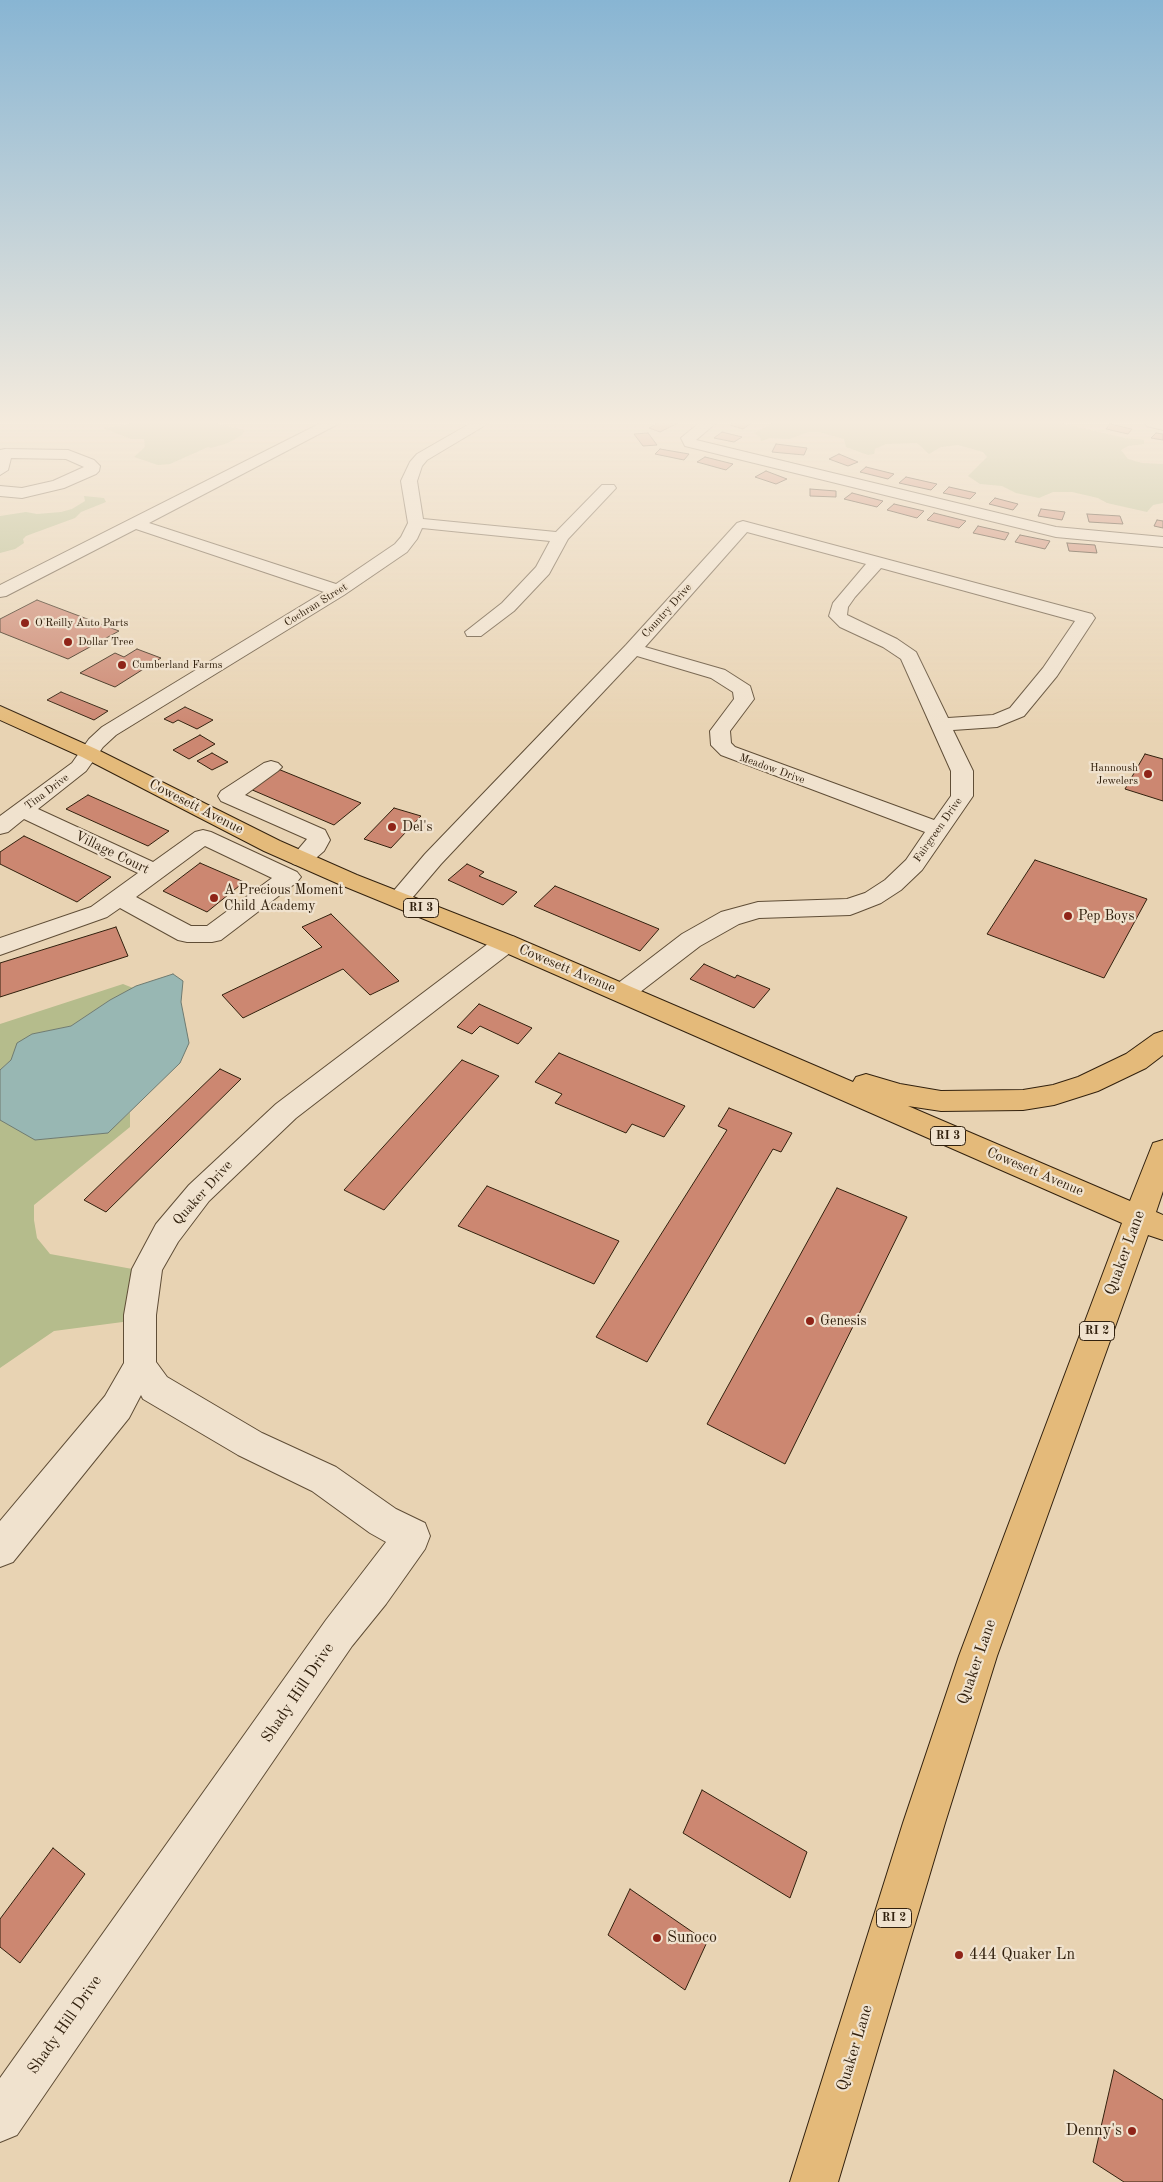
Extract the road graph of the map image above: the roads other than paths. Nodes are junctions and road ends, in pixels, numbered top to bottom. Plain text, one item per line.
1 (134, 525) edge
2 (138, 525) edge
3 (415, 525) edge
4 (435, 525) edge
5 (572, 525) edge
6 (1022, 525) edge
7 (560, 537) junction
8 (1163, 542) edge
9 (877, 562) junction
10 (338, 591) junction
11 (0, 592) edge
12 (474, 632) dead end
13 (633, 649) junction
14 (0, 712) edge
15 (941, 724) junction
16 (88, 753) junction
17 (271, 767) dead end
18 (229, 796) junction
19 (22, 810) junction
20 (205, 812) junction
21 (0, 827) edge
22 (940, 830) junction
23 (301, 859) junction
24 (155, 872) junction
25 (119, 898) junction
26 (399, 899) junction
27 (506, 943) junction
28 (0, 947) edge
29 (622, 993) junction
30 (1163, 1041) edge
31 (758, 1054) junction
32 (1163, 1151) edge
33 (1151, 1222) edge
34 (140, 1365) junction
35 (0, 1549) edge
36 (0, 2118) edge
37 (814, 2182) edge

1 - 11 street
2 - 10 street
3 - 10 street, Cochran Street
4 - 7 street
5 - 7 street
6 - 8 street
7 - 12 street
9 - 13 street, Country Drive
9 - 15 street, Fairgreen Drive
9 - 15 street, Country Drive
10 - 16 street, Cochran Street
13 - 22 street, Meadow Drive
13 - 26 street, Country Drive
14 - 16 main road, Cowesett Avenue / RI 3
15 - 22 street, Fairgreen Drive
16 - 19 street, Tina Drive
16 - 20 main road, Cowesett Avenue / RI 3
17 - 18 street
18 - 20 street
18 - 23 street
19 - 21 street, Tina Drive
19 - 24 street, Village Court
20 - 23 main road, Cowesett Avenue / RI 3
22 - 29 street, Fairgreen Drive
23 - 26 main road, Cowesett Avenue / RI 3
24 - 25 street, Village Court
24 - 25 street
25 - 28 street, Village Court
26 - 27 main road, Cowesett Avenue / RI 3
27 - 29 main road, Cowesett Avenue / RI 3
27 - 34 street, Quaker Drive
29 - 31 main road, Cowesett Avenue / RI 3
30 - 31 main road
31 - 33 main road, Cowesett Avenue / RI 3
32 - 33 main road, Quaker Lane / RI 2
33 - 37 main road, Quaker Lane / RI 2
34 - 35 street, Quaker Drive
34 - 36 street, Shady Hill Drive

